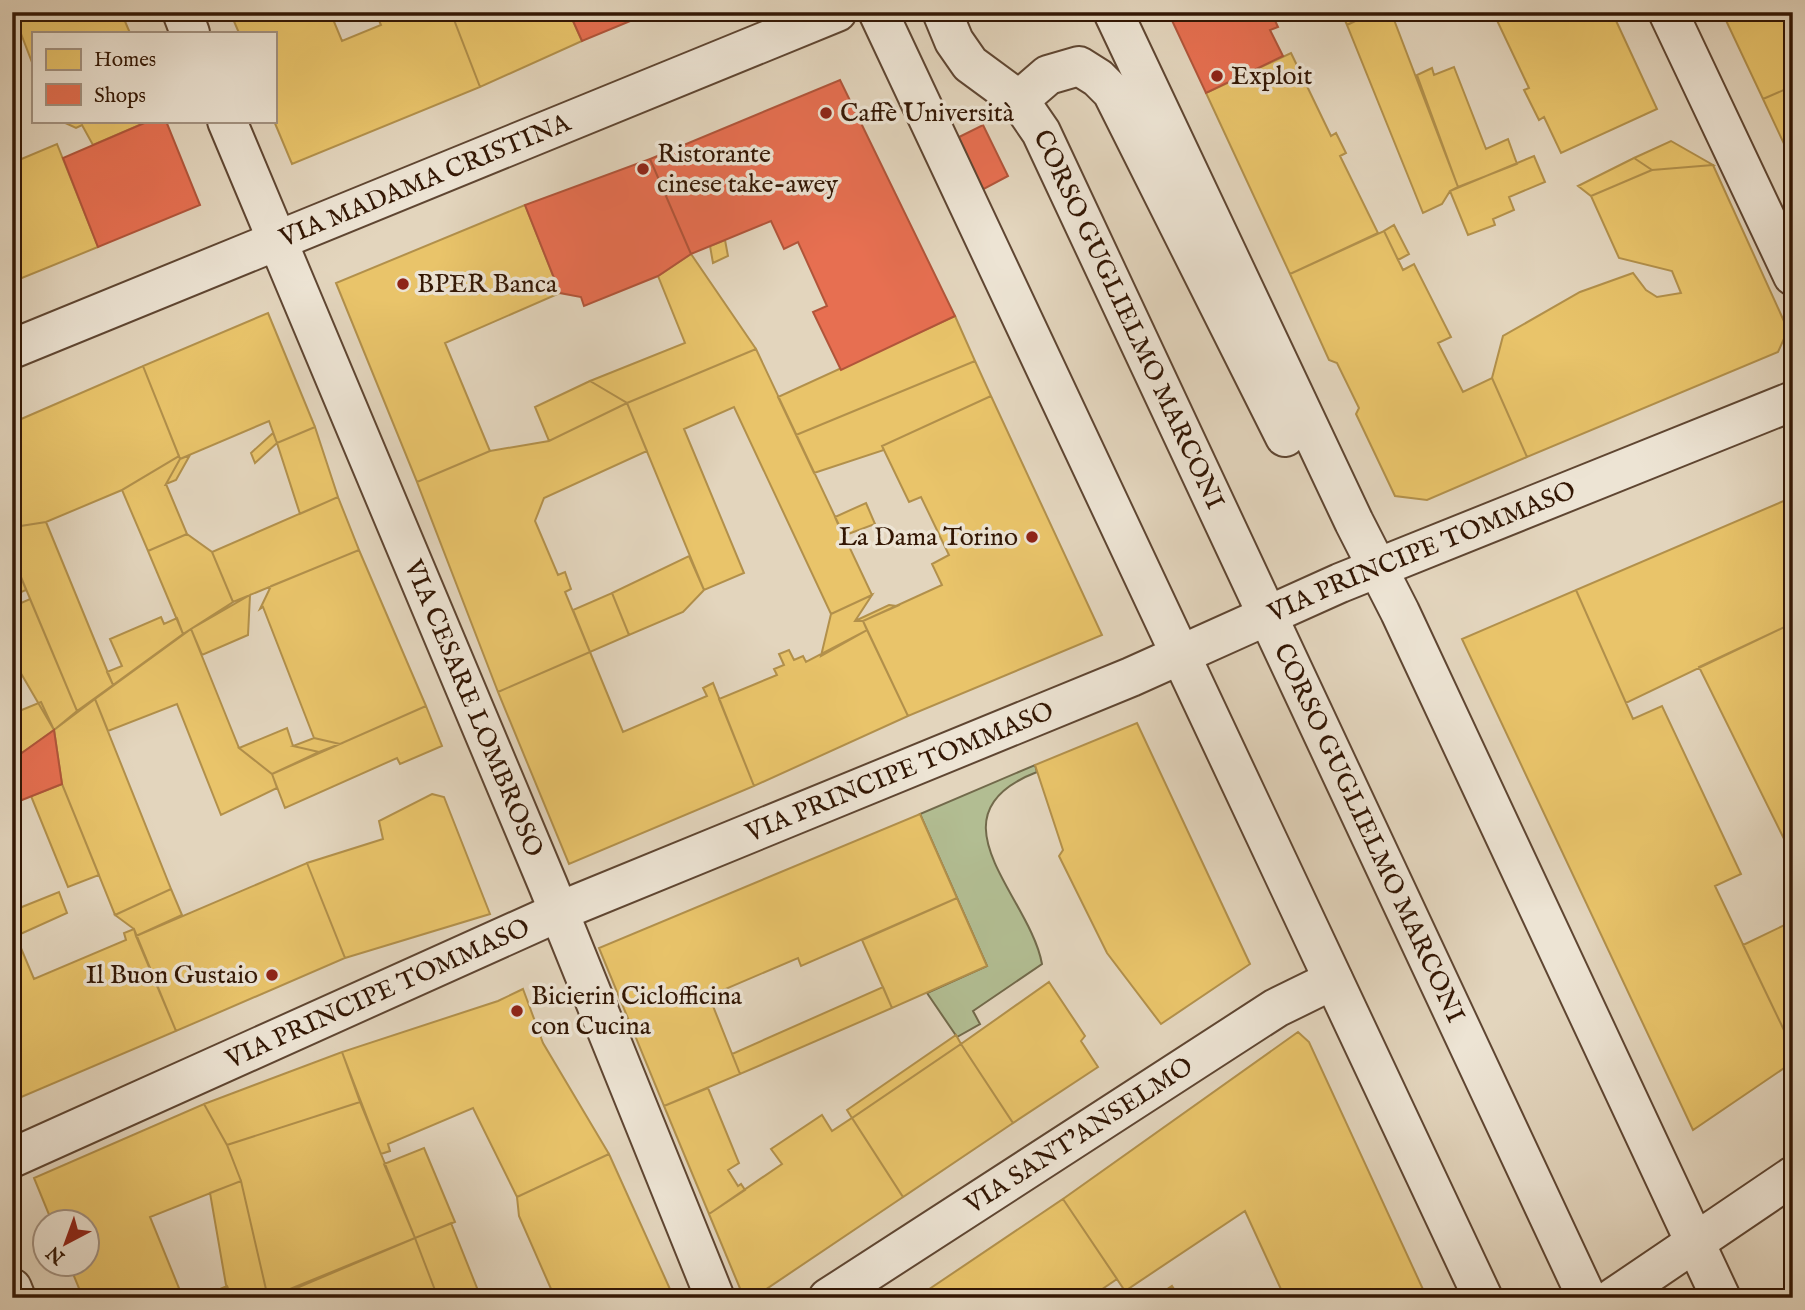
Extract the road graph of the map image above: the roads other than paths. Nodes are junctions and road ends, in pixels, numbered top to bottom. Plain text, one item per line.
1 (181, 12) edge
2 (837, 12) edge
3 (878, 12) edge
4 (942, 12) edge
5 (1113, 12) edge
6 (1668, 12) edge
7 (190, 32) edge
8 (1019, 100) junction
9 (227, 122) edge
10 (277, 239) junction
11 (1793, 276) edge
12 (12, 349) edge
13 (1793, 401) edge
14 (1331, 474) junction
15 (1377, 570) junction
16 (1268, 614) junction
17 (1180, 654) junction
18 (559, 912) junction
19 (1333, 980) junction
20 (12, 1158) edge
21 (1793, 1177) edge
22 (1694, 1241) junction
23 (12, 1289) edge
24 (16, 1298) edge
25 (715, 1298) edge
26 (828, 1298) edge
27 (1483, 1298) edge
28 (1587, 1298) edge
29 (1613, 1298) edge
30 (1721, 1298) edge

1 - 7 street
2 - 10 street, VIA MADAMA CRISTINA
3 - 17 street
4 - 8 street, CORSO GUGLIELMO MARCONI
5 - 14 street
6 - 11 street
8 - 14 street
8 - 16 street, CORSO GUGLIELMO MARCONI
9 - 10 street, VIA CESARE LOMBROSO
10 - 12 street, VIA MADAMA CRISTINA
10 - 18 street, VIA CESARE LOMBROSO
13 - 15 street, VIA PRINCIPE TOMMASO
14 - 15 street
15 - 16 street, VIA PRINCIPE TOMMASO
15 - 22 street
16 - 17 street, VIA PRINCIPE TOMMASO
16 - 28 street, CORSO GUGLIELMO MARCONI
17 - 18 street, VIA PRINCIPE TOMMASO
17 - 19 street
18 - 20 street, VIA PRINCIPE TOMMASO
18 - 25 street, VIA CESARE LOMBROSO
19 - 26 street, VIA SANT'ANSELMO
19 - 27 street
21 - 22 street
22 - 29 street
22 - 30 street
23 - 24 street

